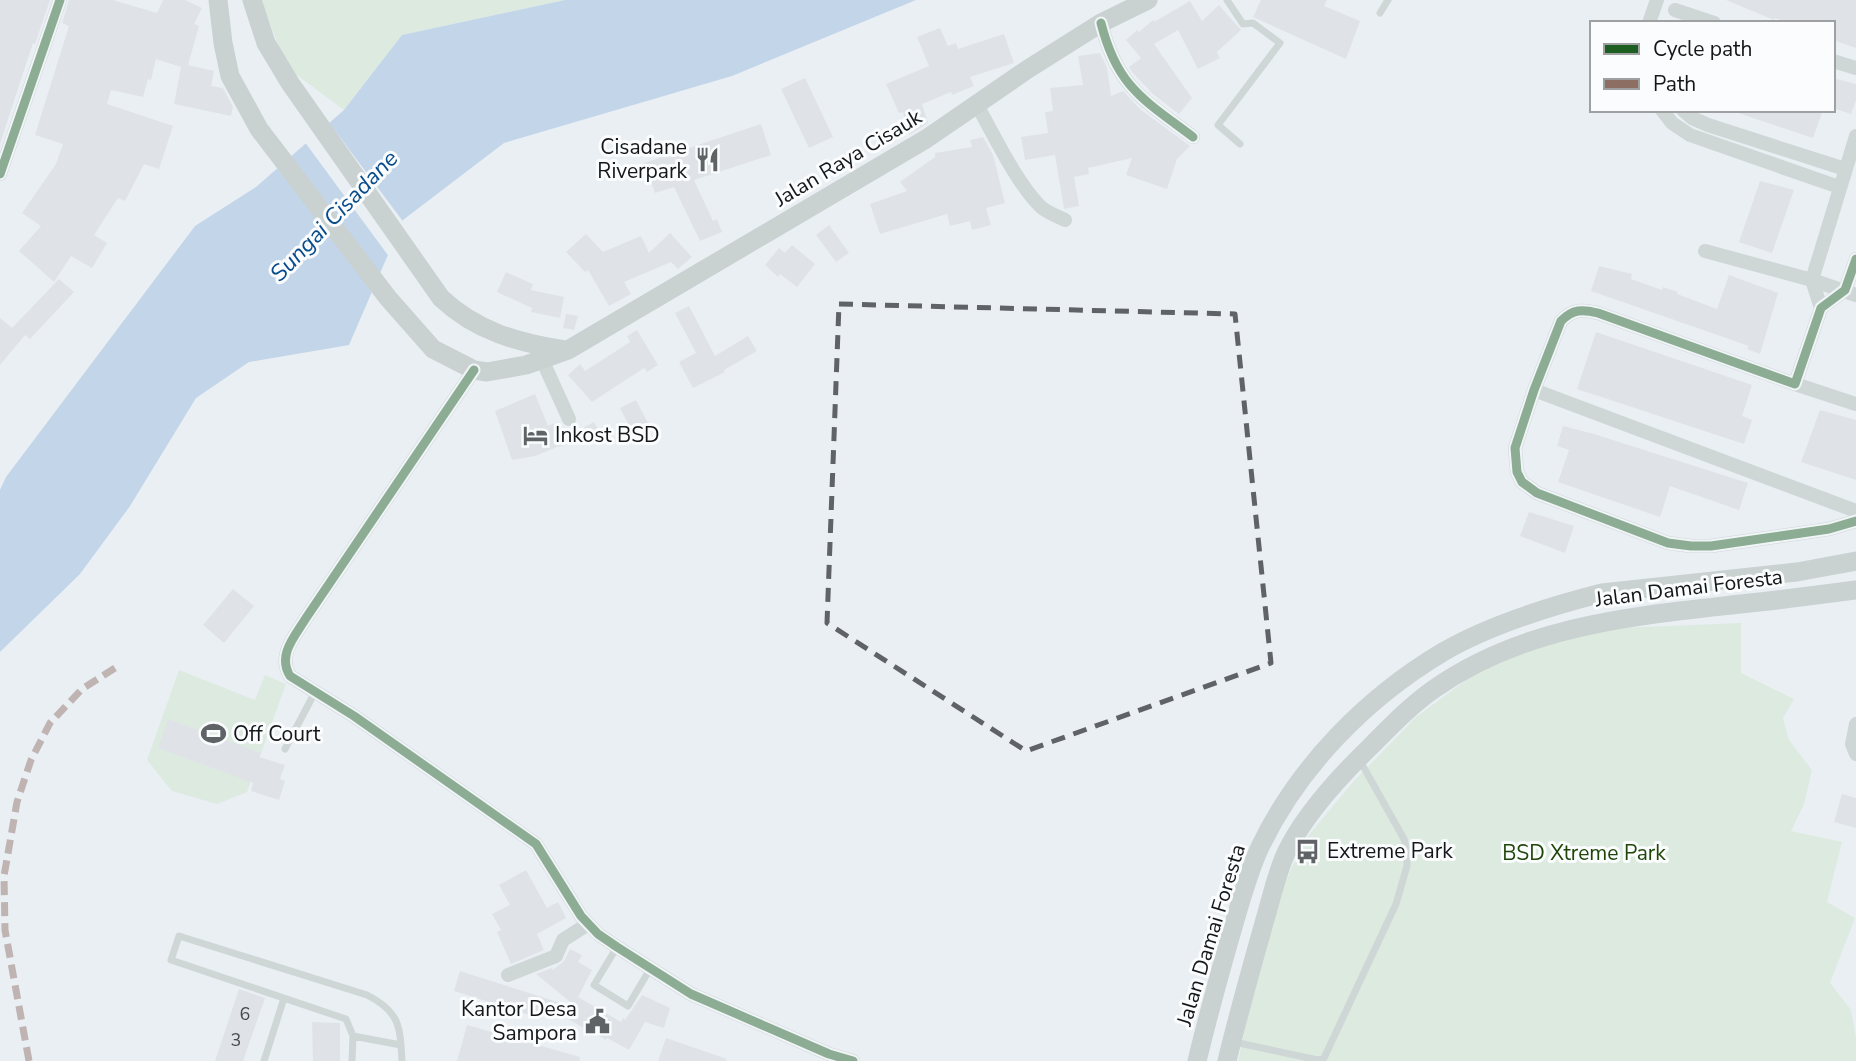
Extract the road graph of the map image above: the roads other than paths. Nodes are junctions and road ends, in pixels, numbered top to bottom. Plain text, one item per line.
1 (60, 0) edge
2 (218, 0) edge
3 (252, 0) edge
4 (1148, 0) edge
5 (1227, 0) edge
6 (1388, 0) edge
7 (1657, 0) edge
8 (1675, 11) edge
9 (1380, 13) dead end
10 (1650, 21) edge
11 (1708, 21) edge
12 (1101, 23) junction
13 (1835, 62) edge
14 (1856, 68) edge
15 (977, 105) junction
16 (1664, 112) edge
17 (1686, 112) edge
18 (1698, 121) junction
19 (1690, 135) junction
20 (1856, 136) edge
21 (1193, 137) dead end
22 (1240, 144) dead end
23 (1845, 169) junction
24 (0, 174) edge
25 (1839, 187) junction
26 (1065, 220) dead end
27 (1705, 251) dead end
28 (1856, 259) edge
29 (1812, 279) junction
30 (1850, 293) edge
31 (1821, 307) junction
32 (539, 353) junction
33 (474, 370) junction
34 (1795, 384) junction
35 (1534, 390) junction
36 (1856, 404) edge
37 (569, 419) dead end
38 (1856, 511) edge
39 (1856, 521) edge
40 (1856, 561) edge
41 (1856, 590) edge
42 (315, 692) junction
43 (1856, 724) edge
44 (285, 749) dead end
45 (1856, 754) edge
46 (1358, 758) junction
47 (589, 924) junction
48 (617, 947) junction
49 (650, 969) junction
50 (508, 975) dead end
51 (1212, 997) junction
52 (284, 998) junction
53 (1240, 1005) junction
54 (353, 1036) junction
55 (1231, 1041) junction
56 (401, 1045) junction
57 (264, 1061) edge
58 (352, 1061) edge
59 (402, 1061) edge
60 (853, 1061) edge
61 (1197, 1061) edge
62 (1227, 1061) edge

1 - 24 street
2 - 33 main road, Jalan Raya Cisauk
3 - 32 main road, Jalan Raya Cisauk
4 - 12 main road, Jalan Raya Cisauk
5 - 22 lane
6 - 9 lane
7 - 10 street
8 - 11 street
12 - 15 main road, Jalan Raya Cisauk
12 - 21 street
13 - 14 street
15 - 26 street
15 - 32 main road, Jalan Raya Cisauk
16 - 19 street
17 - 18 street
18 - 19 street
18 - 23 street
19 - 25 street
20 - 23 street
23 - 25 street
25 - 29 street
27 - 29 street
28 - 30 street
29 - 30 street
29 - 31 street
30 - 31 street
31 - 34 street
32 - 33 main road, Jalan Raya Cisauk
32 - 37 street
33 - 42 street
34 - 35 street
34 - 36 street
35 - 38 street
35 - 39 street
40 - 51 main road, Jalan Damai Foresta
41 - 46 main road, Jalan Damai Foresta
42 - 44 lane
42 - 47 street
43 - 45 street
46 - 53 main road, Jalan Damai Foresta
46 - 55 lane
47 - 48 street
47 - 50 street
48 - 49 street
48 - 49 lane
49 - 60 street
51 - 53 main road
51 - 61 main road, Jalan Damai Foresta
52 - 54 lane
52 - 56 lane
52 - 57 lane
53 - 55 main road, Jalan Damai Foresta
54 - 56 lane
54 - 58 lane
55 - 62 main road, Jalan Damai Foresta
56 - 59 lane

